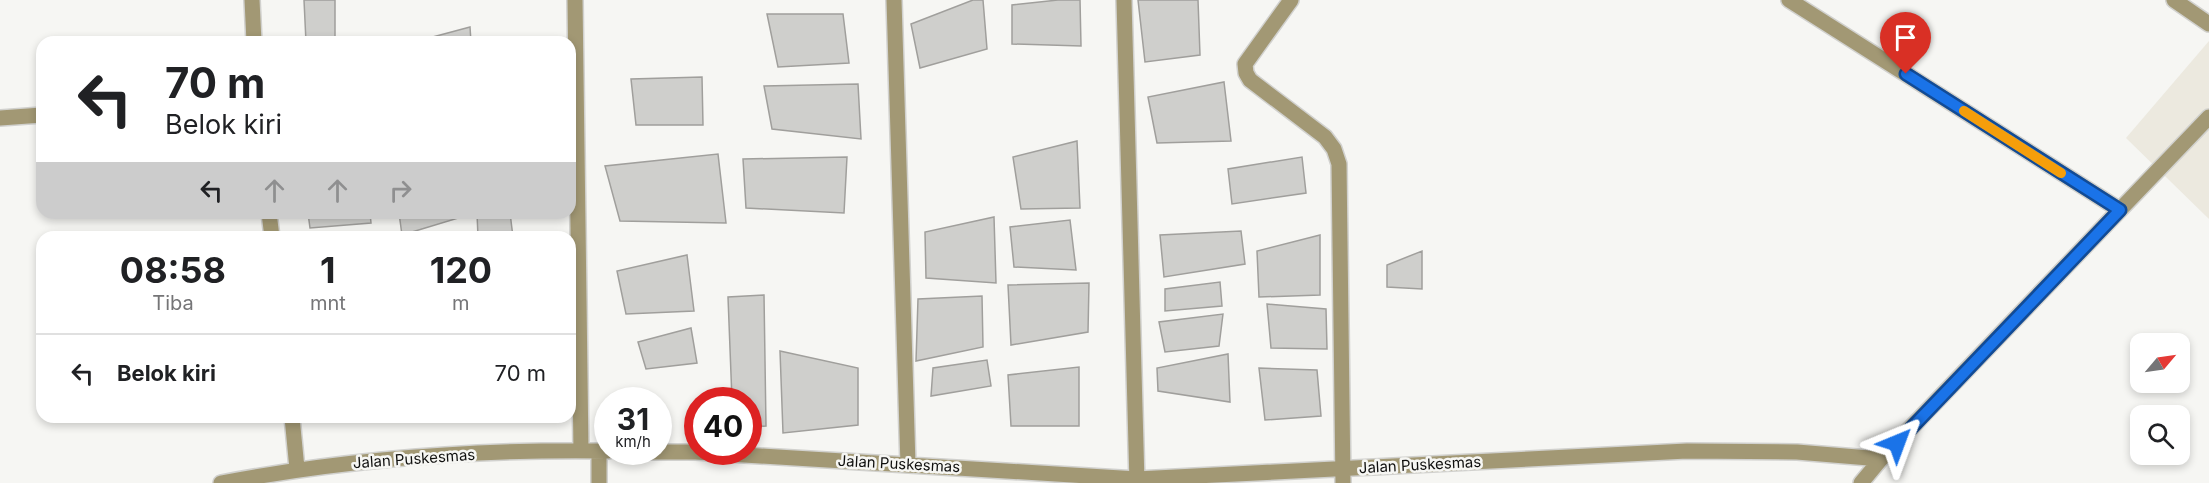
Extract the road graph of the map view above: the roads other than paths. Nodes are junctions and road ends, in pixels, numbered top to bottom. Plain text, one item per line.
1 (252, 0) edge
2 (575, 0) edge
3 (894, 0) edge
4 (1124, 0) edge
5 (1291, 0) edge
6 (1790, 0) edge
7 (2174, 0) edge
8 (2209, 24) edge
9 (254, 36) edge
10 (575, 36) edge
11 (576, 75) edge
12 (36, 115) edge
13 (2209, 117) edge
14 (0, 118) edge
15 (2120, 210) junction
16 (292, 423) edge
17 (581, 451) junction
18 (594, 451) edge
19 (672, 452) edge
20 (1881, 459) junction
21 (601, 465) edge
22 (908, 465) junction
23 (297, 470) junction
24 (1342, 476) edge
25 (1137, 481) edge
26 (221, 483) edge
27 (599, 483) edge
28 (1861, 483) edge

1 - 9 street
2 - 10 street
3 - 22 street
4 - 25 street
5 - 24 street
6 - 15 street
7 - 8 street
11 - 17 street
12 - 14 street
13 - 15 street
15 - 20 street
16 - 23 street
17 - 18 street, Jalan Puskesmas
17 - 23 street, Jalan Puskesmas
19 - 22 street, Jalan Puskesmas
20 - 24 street, Jalan Puskesmas
20 - 28 street
21 - 27 street
22 - 25 street, Jalan Puskesmas
23 - 26 street, Jalan Puskesmas
24 - 25 street, Jalan Puskesmas

